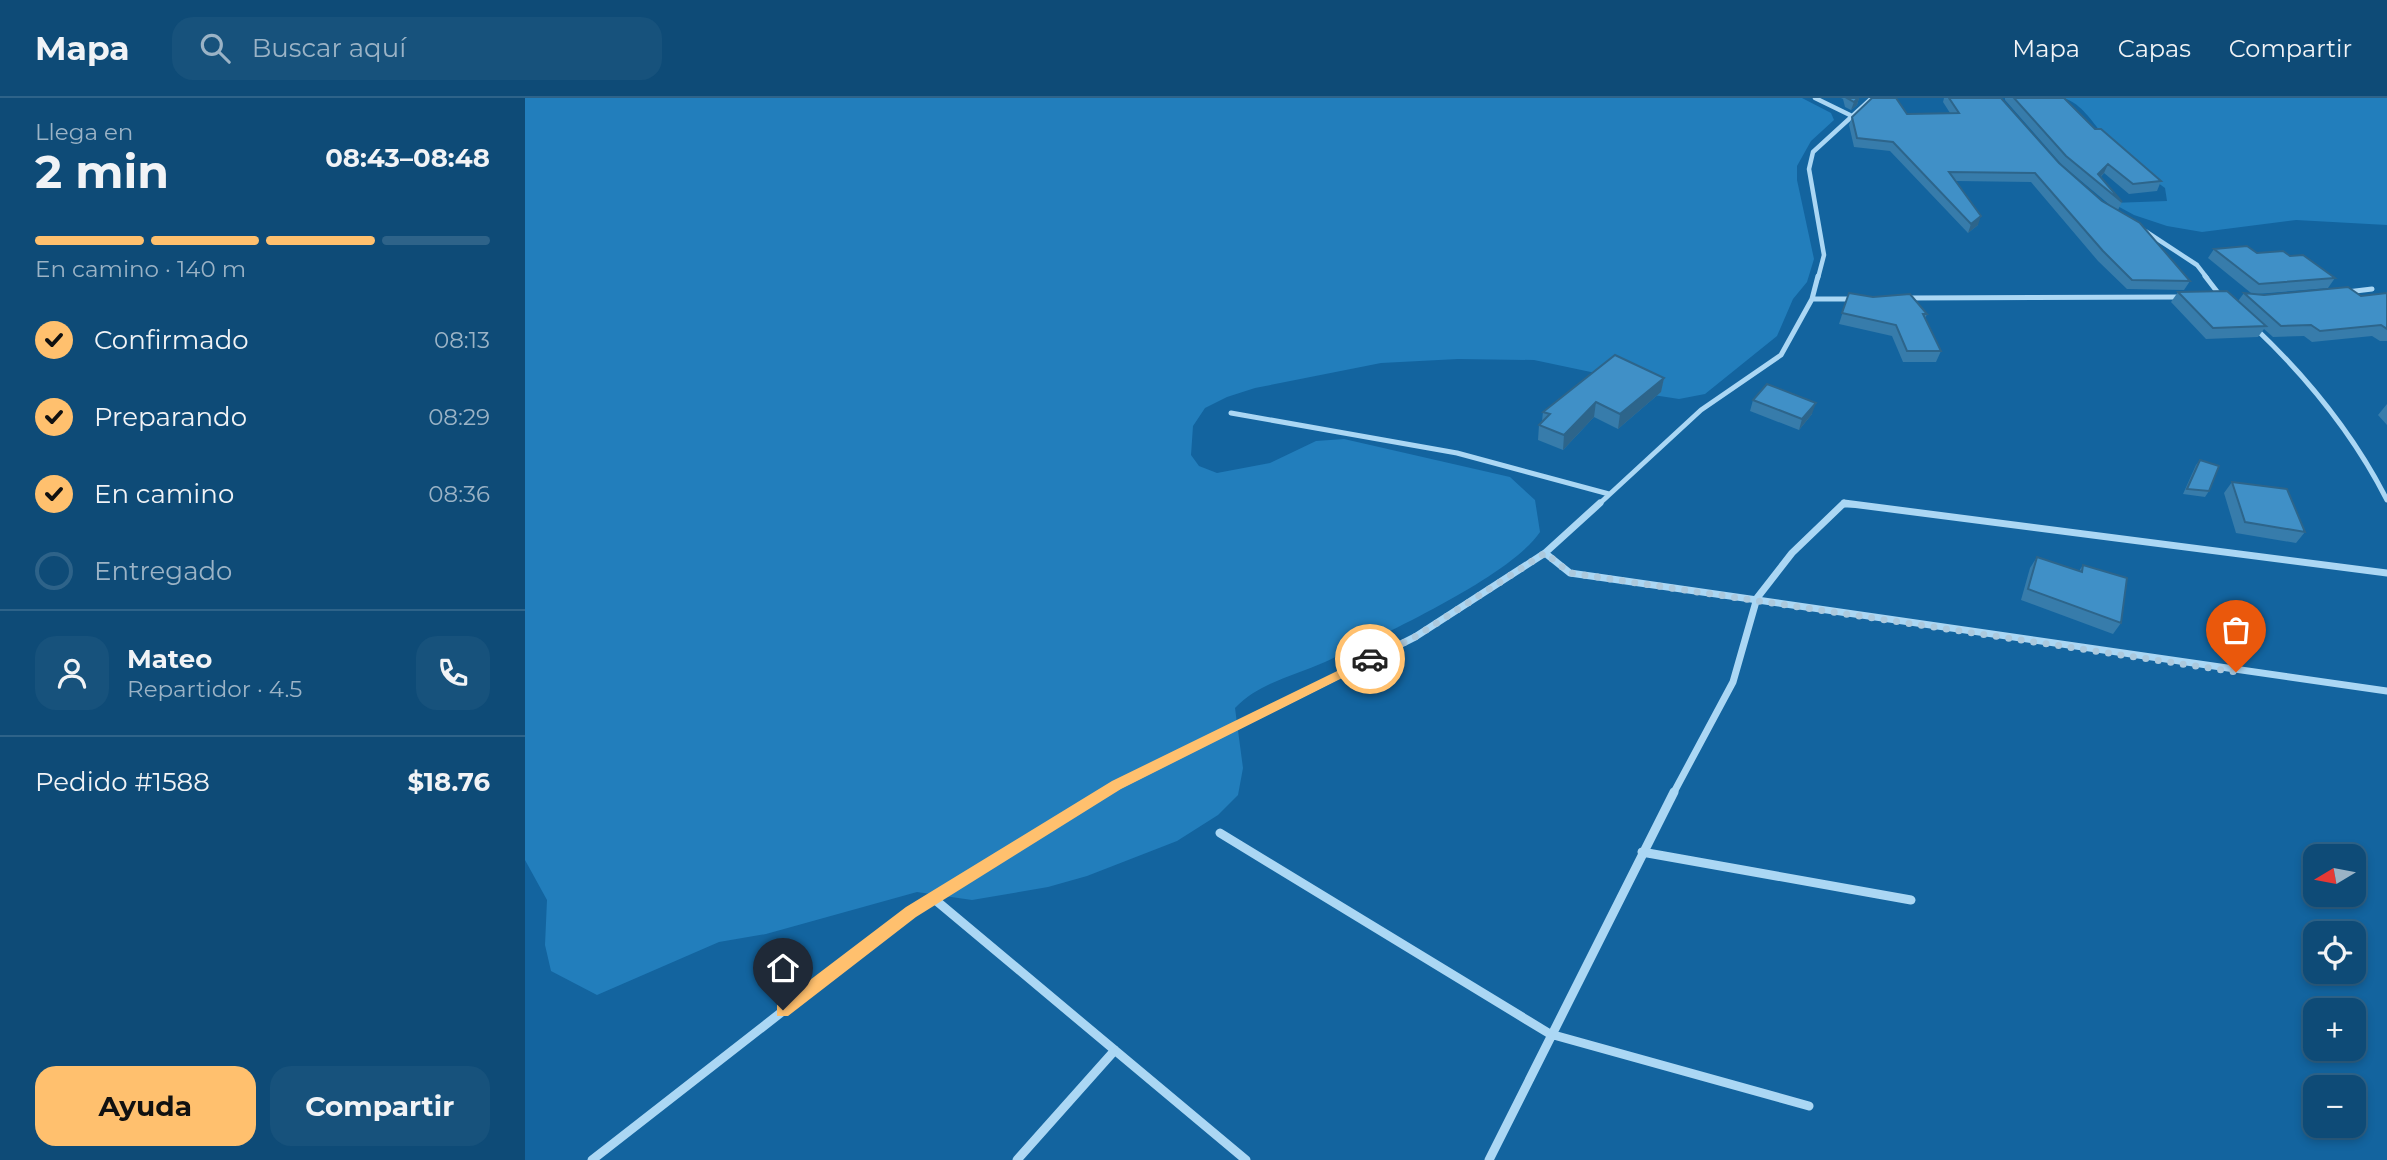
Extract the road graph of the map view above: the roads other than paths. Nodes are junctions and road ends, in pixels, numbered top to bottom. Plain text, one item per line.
1 (1815, 98) edge
2 (1872, 98) edge
3 (1853, 116) junction
4 (2133, 224) edge
5 (2372, 289) dead end
6 (2333, 293) edge
7 (2194, 297) edge
8 (2208, 297) edge
9 (2221, 297) junction
10 (2233, 298) edge
11 (1811, 299) junction
12 (1866, 299) edge
13 (1893, 299) edge
14 (2231, 306) edge
15 (2250, 323) edge
16 (1231, 413) dead end
17 (1609, 494) junction
18 (2387, 499) edge
19 (1545, 553) junction
20 (2387, 573) edge
21 (1757, 598) junction
22 (2387, 691) edge
23 (1220, 833) dead end
24 (1642, 852) junction
25 (933, 898) junction
26 (1911, 900) dead end
27 (1551, 1034) junction
28 (1115, 1050) junction
29 (1809, 1106) dead end
30 (592, 1160) edge
31 (1017, 1160) edge
32 (1246, 1160) edge
33 (1489, 1160) edge

1 - 3 street
2 - 3 street
3 - 11 street
4 - 9 street
5 - 6 street
7 - 13 street
8 - 9 street
9 - 10 street
9 - 14 street
11 - 12 street
11 - 17 street
15 - 18 street
16 - 17 street
17 - 19 street
19 - 21 street
19 - 25 street
20 - 21 street
21 - 22 street
21 - 24 street
23 - 27 street
24 - 26 street
24 - 27 street
25 - 28 street
25 - 30 street
27 - 29 street
27 - 33 street
28 - 31 street
28 - 32 street

